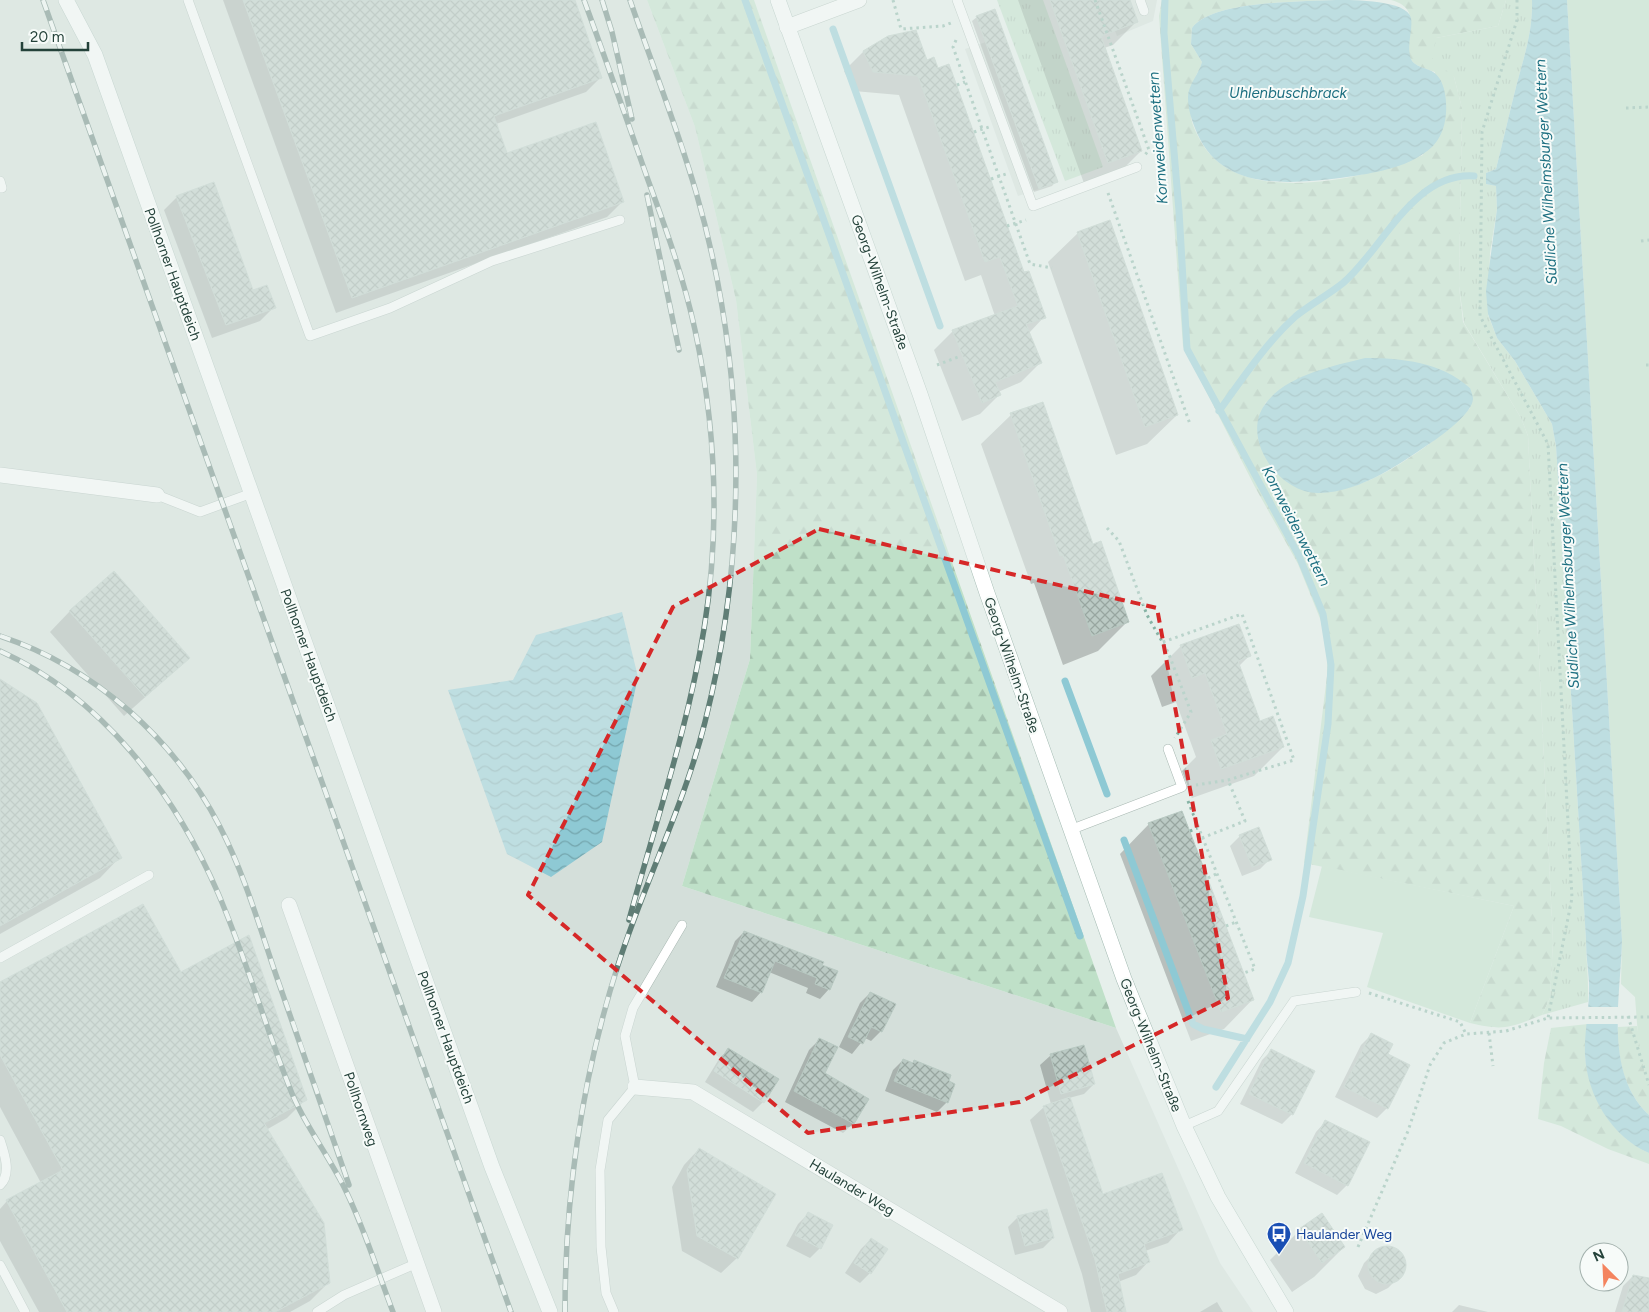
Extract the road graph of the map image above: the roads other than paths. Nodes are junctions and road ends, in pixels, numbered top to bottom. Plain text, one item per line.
1 (66, 0) edge
2 (188, 0) edge
3 (778, 0) edge
4 (859, 0) edge
5 (957, 0) edge
6 (1140, 0) edge
7 (1144, 11) dead end
8 (787, 27) junction
9 (1137, 167) road end
10 (0, 181) edge
11 (0, 188) edge
12 (620, 220) dead end
13 (0, 474) edge
14 (252, 493) junction
15 (157, 495) joint
16 (1168, 750) road end
17 (1070, 830) junction
18 (149, 874) dead end
19 (289, 905) dead end
20 (682, 925) dead end
21 (0, 958) edge
22 (1356, 992) road end
23 (635, 1087) junction
24 (1184, 1126) junction
25 (0, 1140) edge
26 (0, 1185) edge
27 (415, 1264) junction
28 (0, 1265) edge
29 (25, 1312) edge
30 (317, 1312) edge
31 (434, 1312) edge
32 (550, 1312) edge
33 (614, 1312) edge
34 (1060, 1312) edge
35 (1286, 1312) edge

1 - 14 main road, Pollhorner Hauptdeich
2 - 12 lane
3 - 8 main road, Georg-Wilhelm-Straße
4 - 8 main road
5 - 9 lane
6 - 7 lane
8 - 17 main road, Georg-Wilhelm-Straße
10 - 11 lane
13 - 15 main road
14 - 15 lane
14 - 32 main road, Pollhorner Hauptdeich
16 - 17 lane
17 - 24 main road, Georg-Wilhelm-Straße
18 - 21 lane
19 - 27 main road, Pollhornweg
20 - 23 lane
22 - 24 lane
23 - 33 lane
23 - 34 main road, Haulander Weg
24 - 35 main road, Georg-Wilhelm-Straße
25 - 26 lane
27 - 30 lane
27 - 31 main road, Pollhornweg
28 - 29 lane

